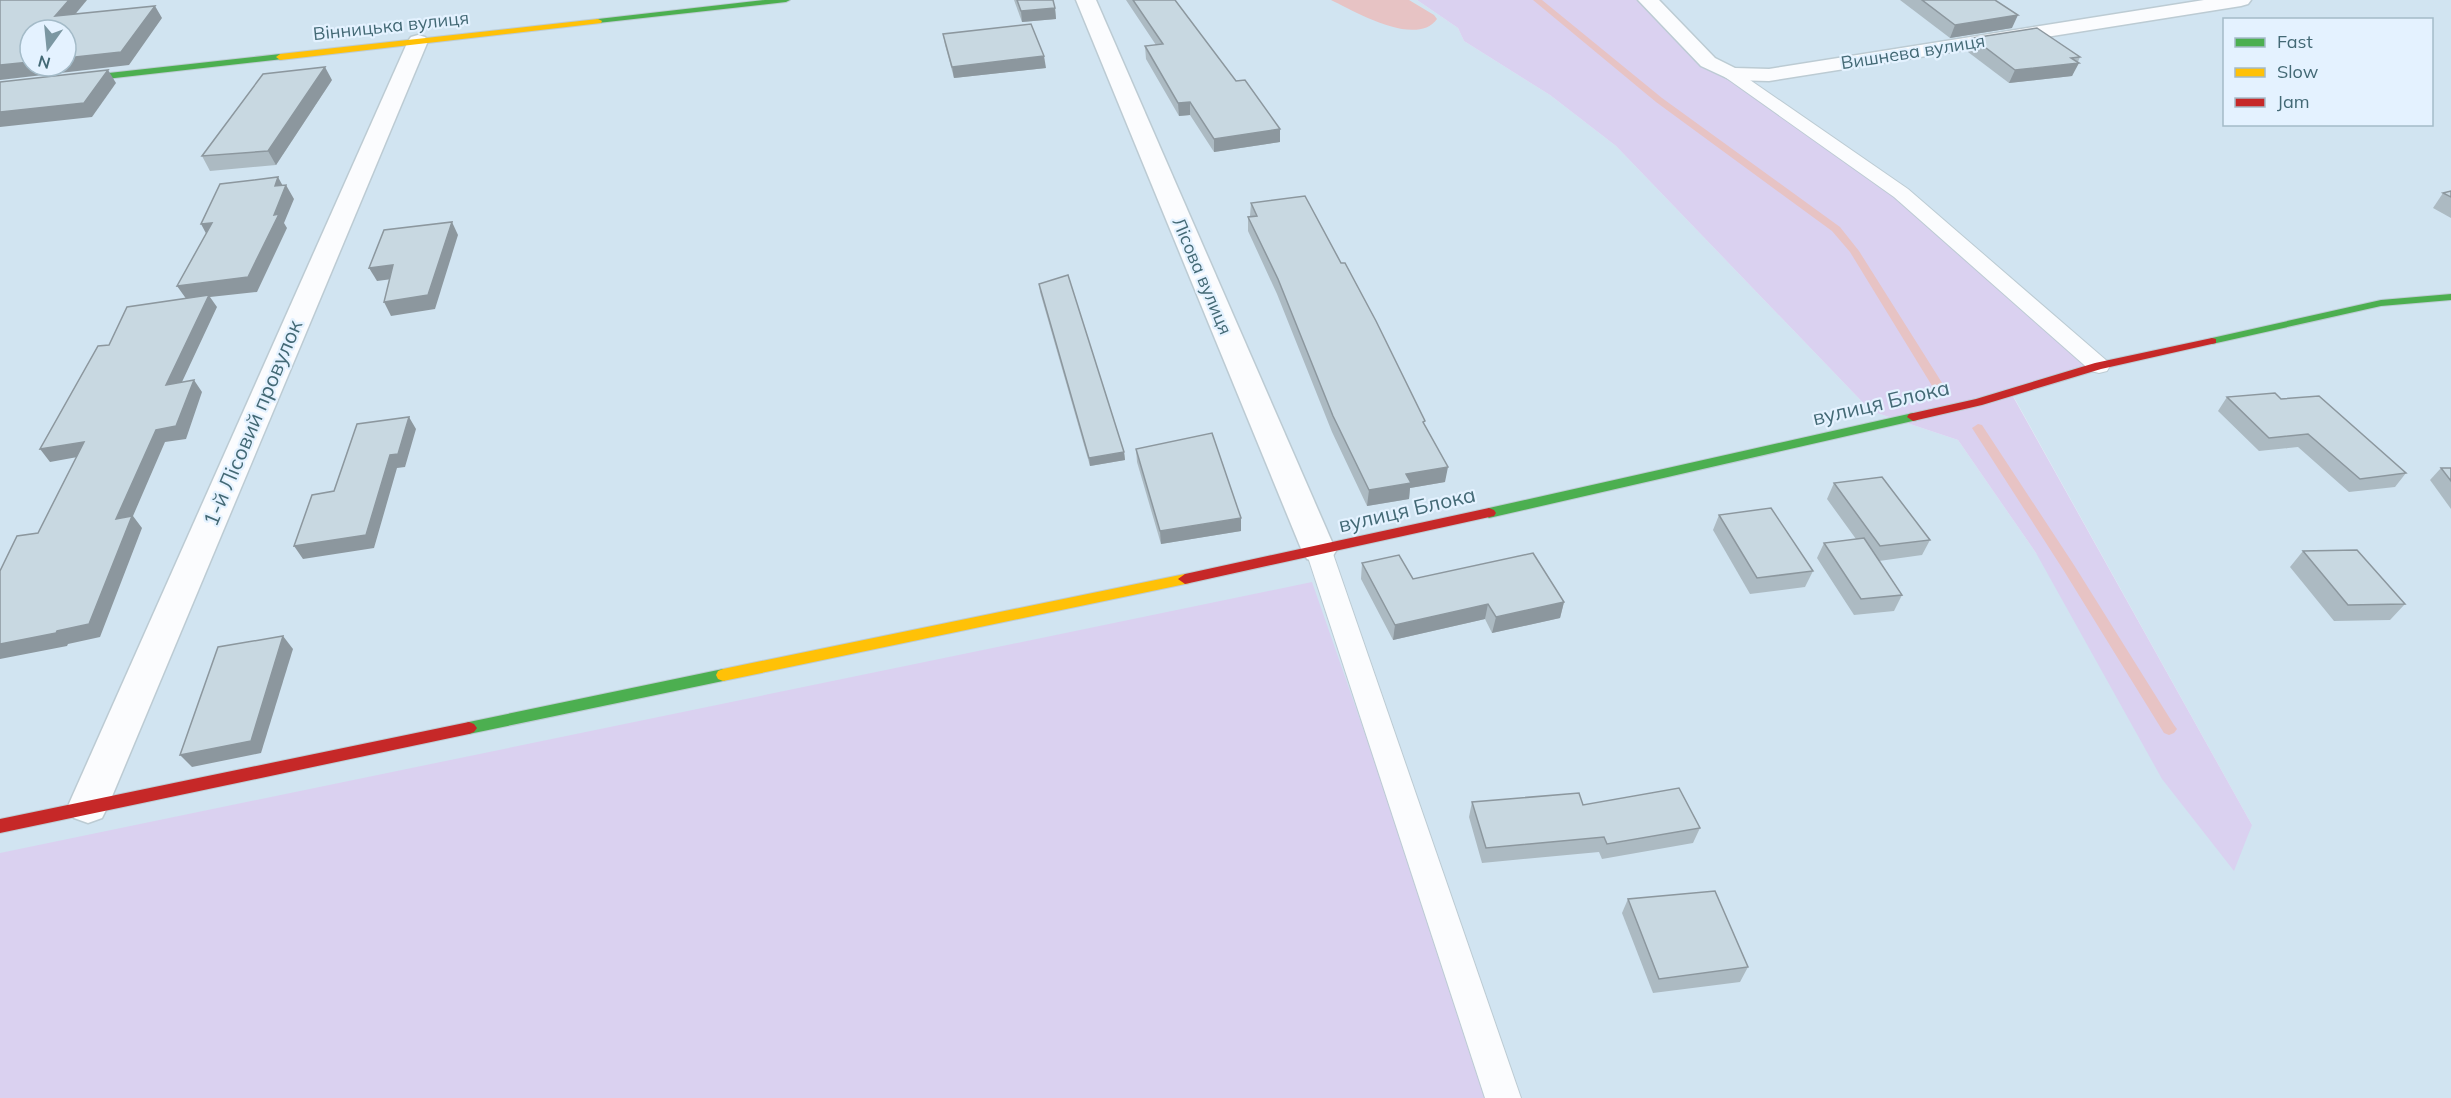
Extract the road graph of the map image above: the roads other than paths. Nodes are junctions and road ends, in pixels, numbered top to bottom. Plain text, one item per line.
1 (786, 0) edge
2 (1086, 0) edge
3 (1648, 0) edge
4 (2241, 0) edge
5 (418, 40) junction
6 (1731, 74) junction
7 (0, 88) edge
8 (2451, 297) edge
9 (2098, 366) junction
10 (1319, 551) junction
11 (88, 806) junction
12 (0, 826) edge
13 (1503, 1098) edge

1 - 5 street, Вінницька вулиця
2 - 10 street, Лісова вулиця
3 - 6 street, Вишнева вулиця
4 - 6 street, Вишнева вулиця
5 - 7 street, Вінницька вулиця
5 - 11 street, 1-й Лісовий провулок
6 - 9 lane
8 - 9 street, вулиця Блока
9 - 10 street, вулиця Блока
10 - 11 street, вулиця Блока
10 - 13 lane
11 - 12 street, вулиця Блока

